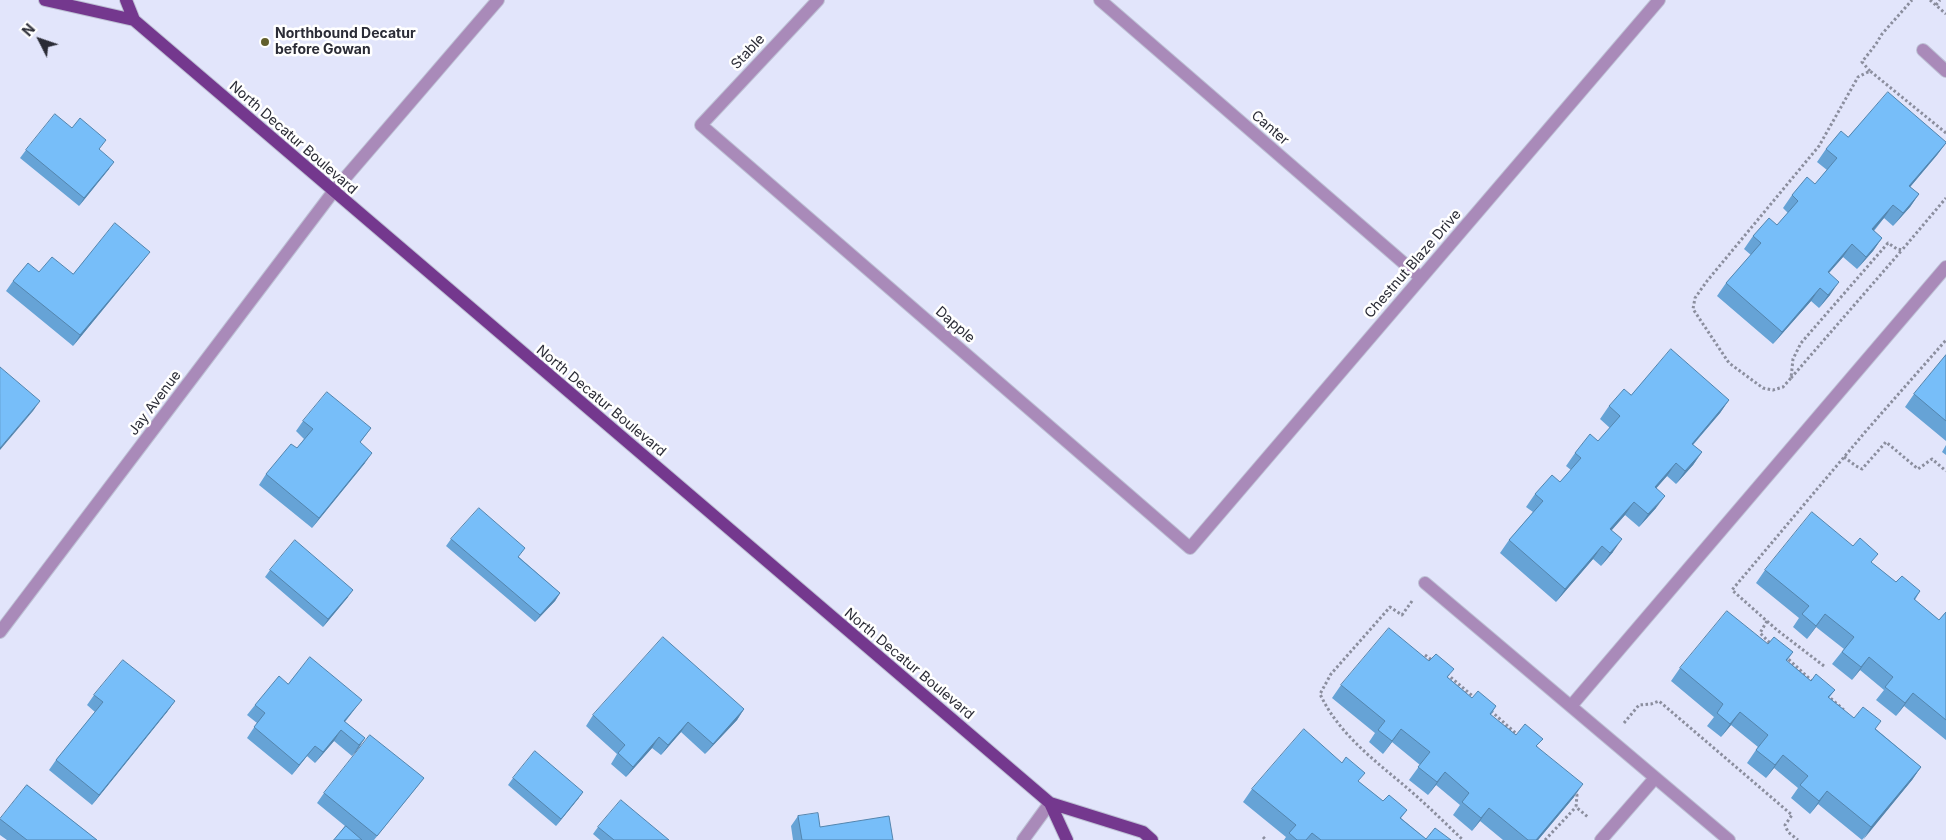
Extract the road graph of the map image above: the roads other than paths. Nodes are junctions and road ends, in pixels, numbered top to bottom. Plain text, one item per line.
1 (45, 0) edge
2 (126, 0) edge
3 (498, 0) edge
4 (818, 0) edge
5 (1100, 0) edge
6 (1652, 2) edge
7 (134, 20) junction
8 (1923, 50) dead end
9 (1946, 71) edge
10 (701, 125) joint
11 (333, 192) junction
12 (1946, 267) edge
13 (1422, 278) junction
14 (1190, 548) joint
15 (1425, 583) road end
16 (0, 632) edge
17 (1571, 706) junction
18 (1655, 778) junction
19 (1050, 804) junction
20 (1604, 836) edge
21 (1023, 840) edge
22 (1066, 840) edge
23 (1152, 840) edge
24 (1728, 840) edge

1 - 7 main road, North Decatur Boulevard
2 - 7 main road, North Decatur Boulevard
3 - 11 street, Jay Avenue
4 - 10 street, Stable
5 - 13 street, Canter
6 - 13 street, Chestnut Blaze Drive
7 - 11 main road, North Decatur Boulevard
8 - 9 street
10 - 14 street, Dapple
11 - 16 street, Jay Avenue
11 - 19 main road, North Decatur Boulevard
12 - 17 street
13 - 14 street, Chestnut Blaze Drive
15 - 17 street
17 - 18 street
18 - 20 street
18 - 24 street
19 - 21 street
19 - 22 main road, North Decatur Boulevard
19 - 23 main road, North Decatur Boulevard

